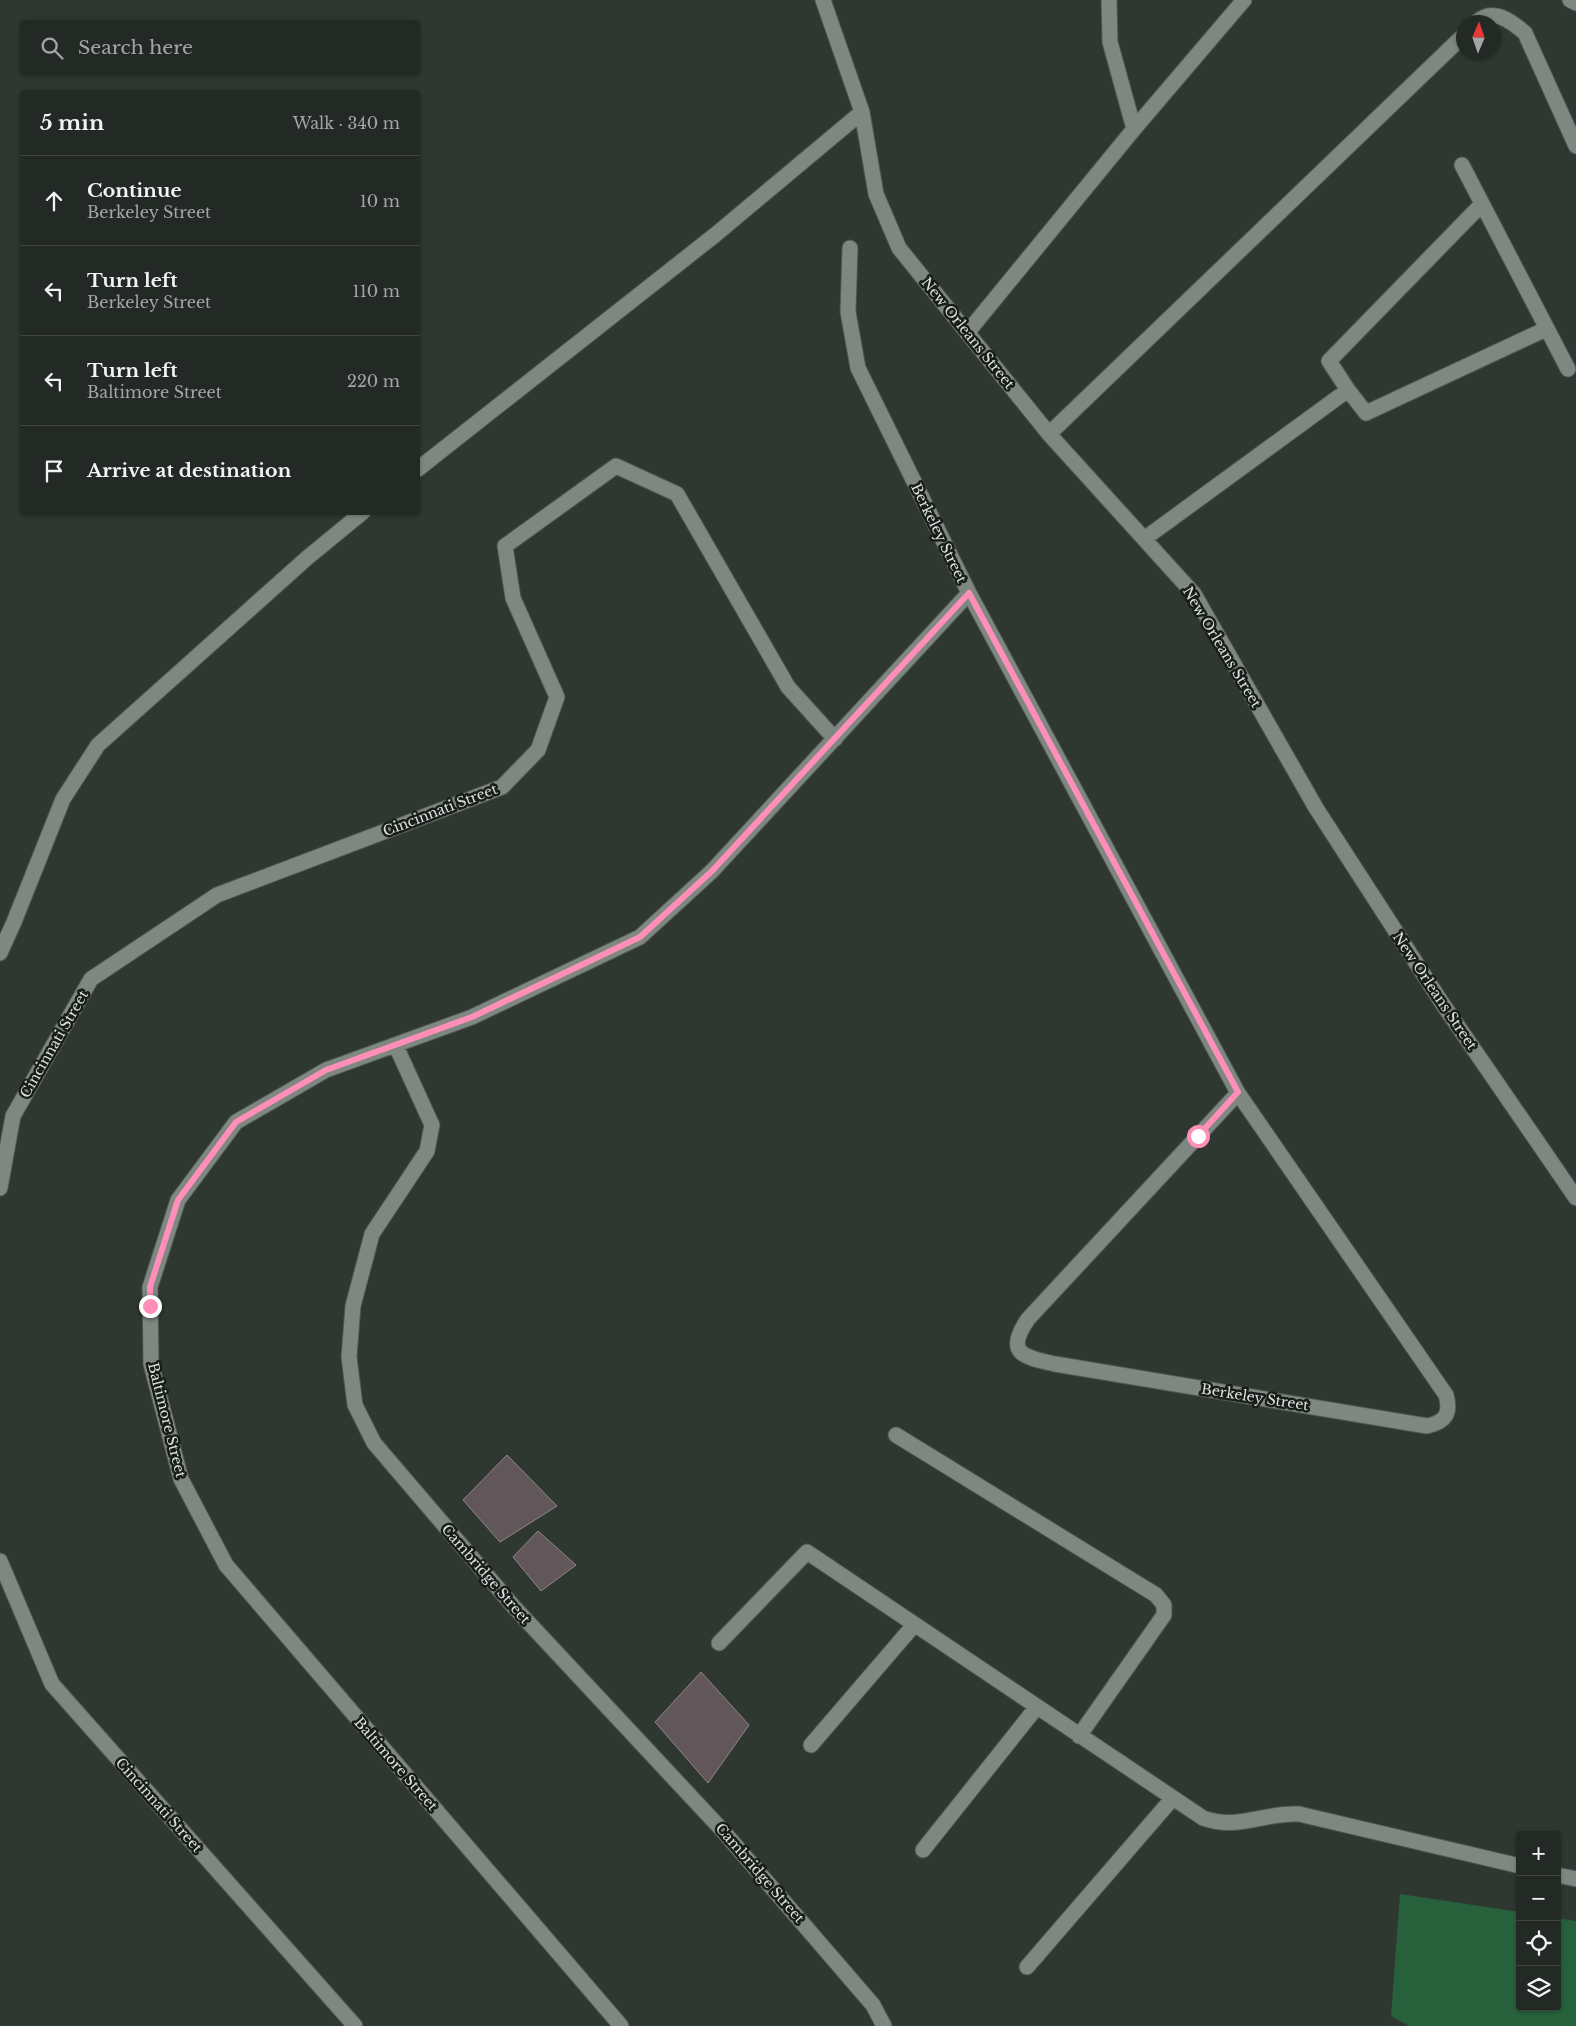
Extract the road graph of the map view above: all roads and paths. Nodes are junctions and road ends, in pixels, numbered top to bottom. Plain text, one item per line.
1 (823, 0) edge
2 (1109, 0) edge
3 (1244, 0) edge
4 (1570, 0) edge
5 (1576, 3) edge
6 (1501, 17) edge
7 (1456, 43) edge
8 (862, 112) junction
9 (1134, 129) junction
10 (1576, 146) edge
11 (1462, 165) dead end
12 (1482, 204) junction
13 (850, 248) dead end
14 (1546, 329) junction
15 (967, 334) junction
16 (1568, 370) dead end
17 (1348, 390) junction
18 (1049, 434) junction
19 (420, 466) edge
20 (359, 515) edge
21 (1144, 539) junction
22 (969, 593) junction
23 (835, 739) junction
24 (0, 952) edge
25 (396, 1046) junction
26 (1238, 1092) junction
27 (0, 1188) edge
28 (1576, 1198) edge
29 (896, 1435) dead end
30 (0, 1561) edge
31 (914, 1625) junction
32 (719, 1643) dead end
33 (1036, 1708) junction
34 (1079, 1736) junction
35 (811, 1745) dead end
36 (1172, 1799) junction
37 (923, 1850) dead end
38 (1516, 1865) edge
39 (1561, 1876) edge
40 (1576, 1879) edge
41 (1028, 1967) dead end
42 (355, 2026) edge
43 (621, 2026) edge
44 (884, 2026) edge

1 - 8 street, New Orleans Street
2 - 9 street
3 - 9 street
4 - 5 street
6 - 10 street
7 - 18 street
8 - 15 street, New Orleans Street
8 - 19 street
9 - 15 street
11 - 12 street
12 - 14 street
12 - 17 street
13 - 22 street, Berkeley Street
14 - 16 street
14 - 17 street
15 - 18 street, New Orleans Street
17 - 21 street
18 - 21 street, New Orleans Street
20 - 24 street
21 - 28 street, New Orleans Street
22 - 23 street, Baltimore Street
22 - 26 street, Berkeley Street
23 - 25 street, Baltimore Street
23 - 27 street, Cincinnati Street
25 - 43 street, Baltimore Street
25 - 44 street, Cambridge Street
26 - 26 street, Berkeley Street
29 - 34 street
30 - 42 street, Cincinnati Street
31 - 32 street
31 - 33 street
31 - 35 street
33 - 34 street
33 - 37 street
34 - 36 street
36 - 38 street
36 - 41 street
39 - 40 street

